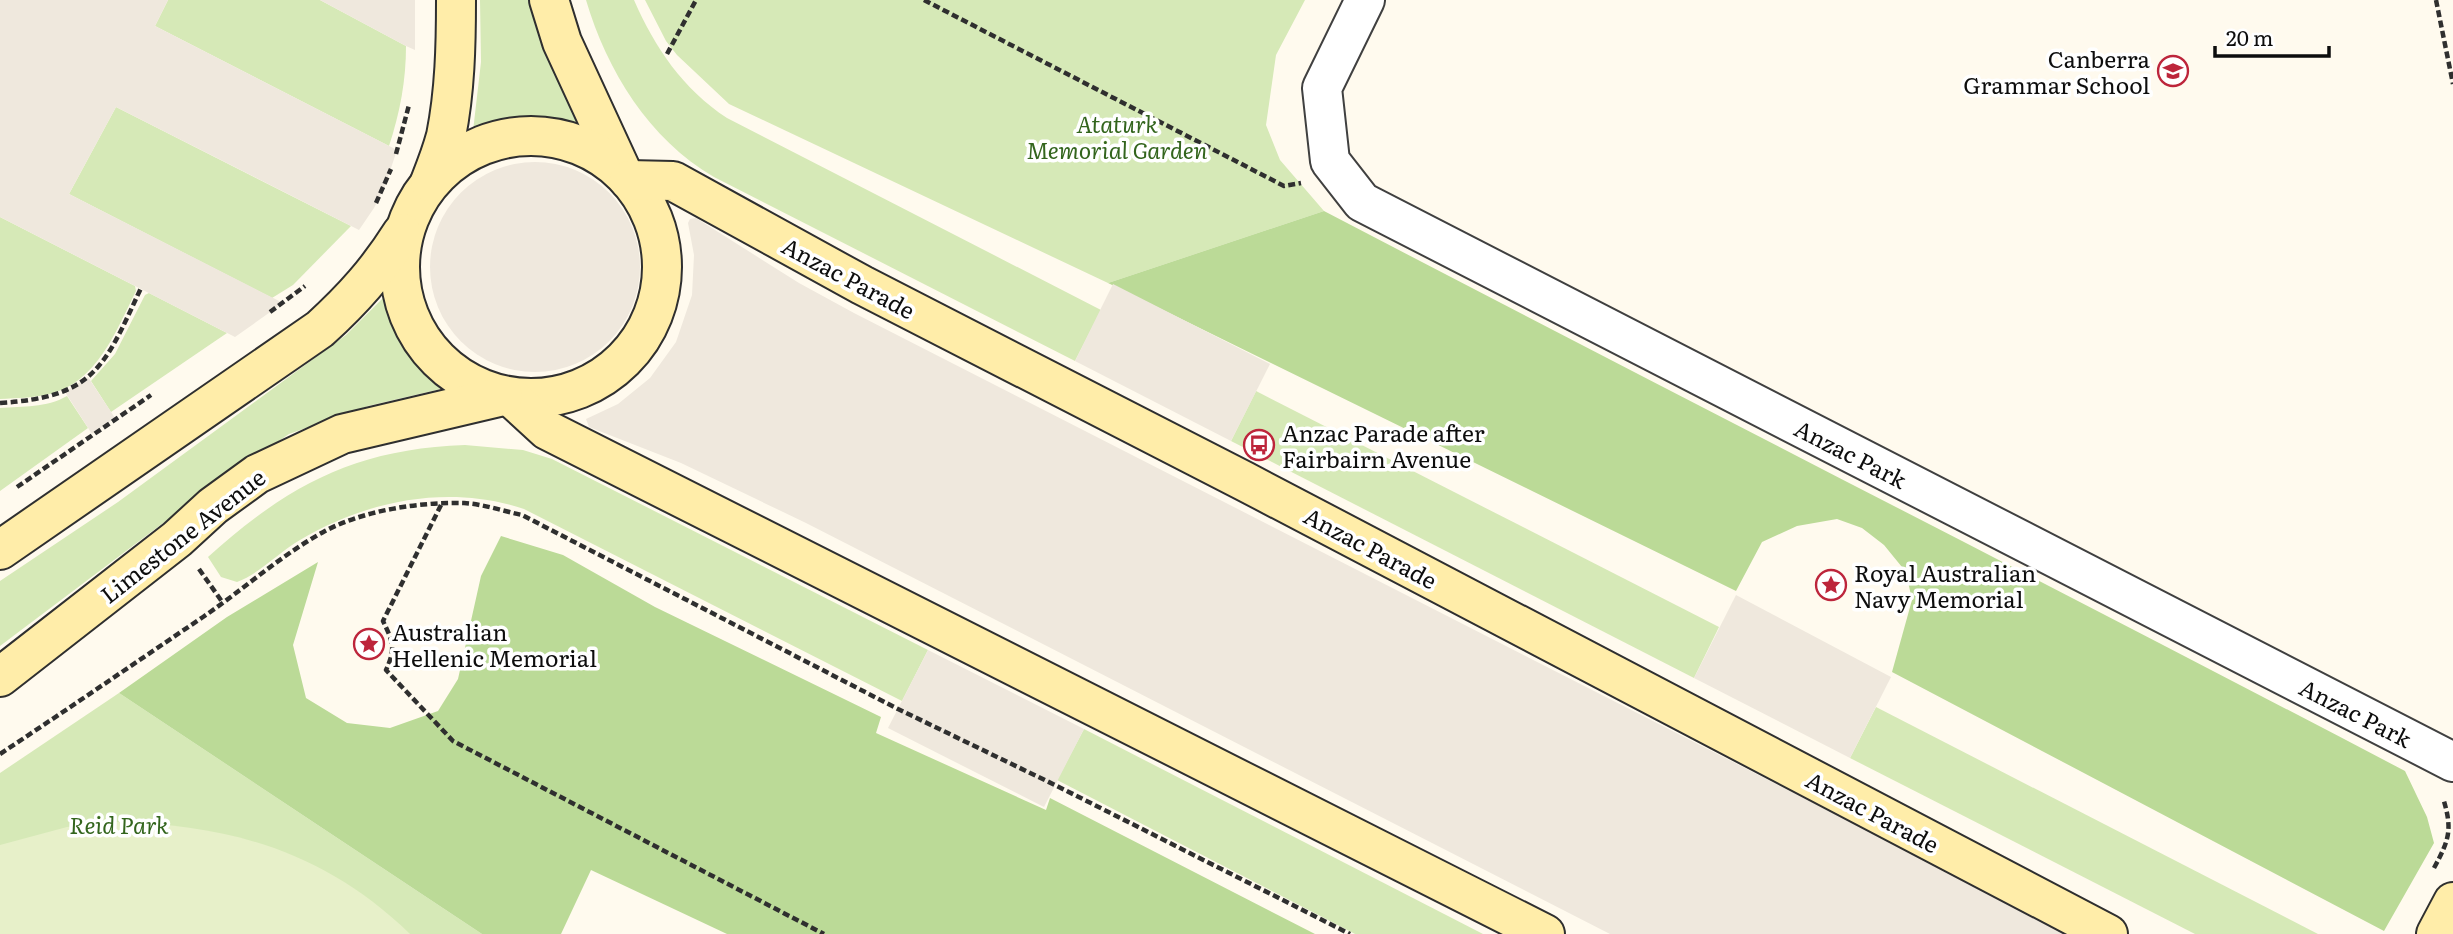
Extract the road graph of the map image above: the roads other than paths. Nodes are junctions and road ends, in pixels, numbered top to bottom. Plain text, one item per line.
1 (456, 0) edge
2 (549, 0) edge
3 (1364, 0) edge
4 (626, 177) junction
5 (430, 182) junction
6 (390, 217) junction
7 (507, 396) junction
8 (0, 550) edge
9 (0, 677) edge
10 (2449, 760) edge
11 (2442, 887) edge
12 (1545, 934) edge
13 (2108, 934) edge
14 (2437, 934) edge

1 - 5 main road
2 - 4 main road
3 - 10 street, Anzac Park
4 - 5 main road
4 - 7 main road
4 - 13 main road, Anzac Parade
5 - 6 main road
6 - 7 main road
6 - 8 main road
7 - 9 main road, Limestone Avenue
7 - 12 main road
11 - 14 main road

